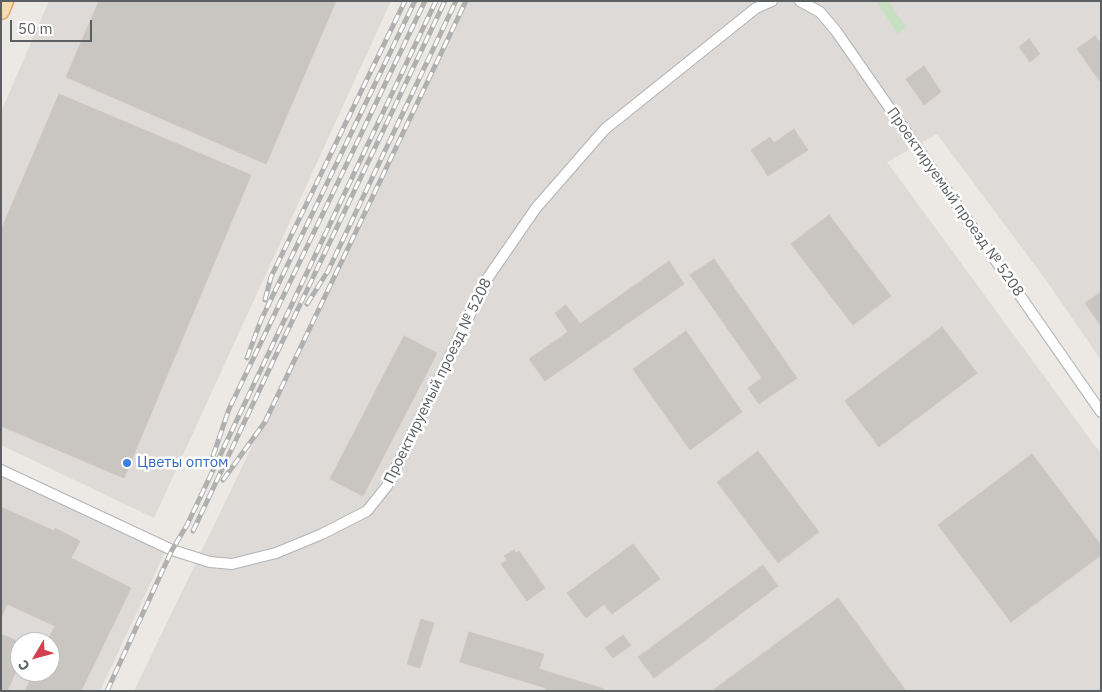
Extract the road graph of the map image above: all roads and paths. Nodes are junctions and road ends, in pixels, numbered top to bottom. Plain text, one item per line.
1 (5, 1) edge
2 (772, 1) edge
3 (800, 1) edge
4 (1, 11) edge
5 (1101, 412) edge
6 (1, 470) edge

1 - 4 main road
2 - 6 street, Проектируемый проезд № 5208
3 - 5 street, Проектируемый проезд № 5208

